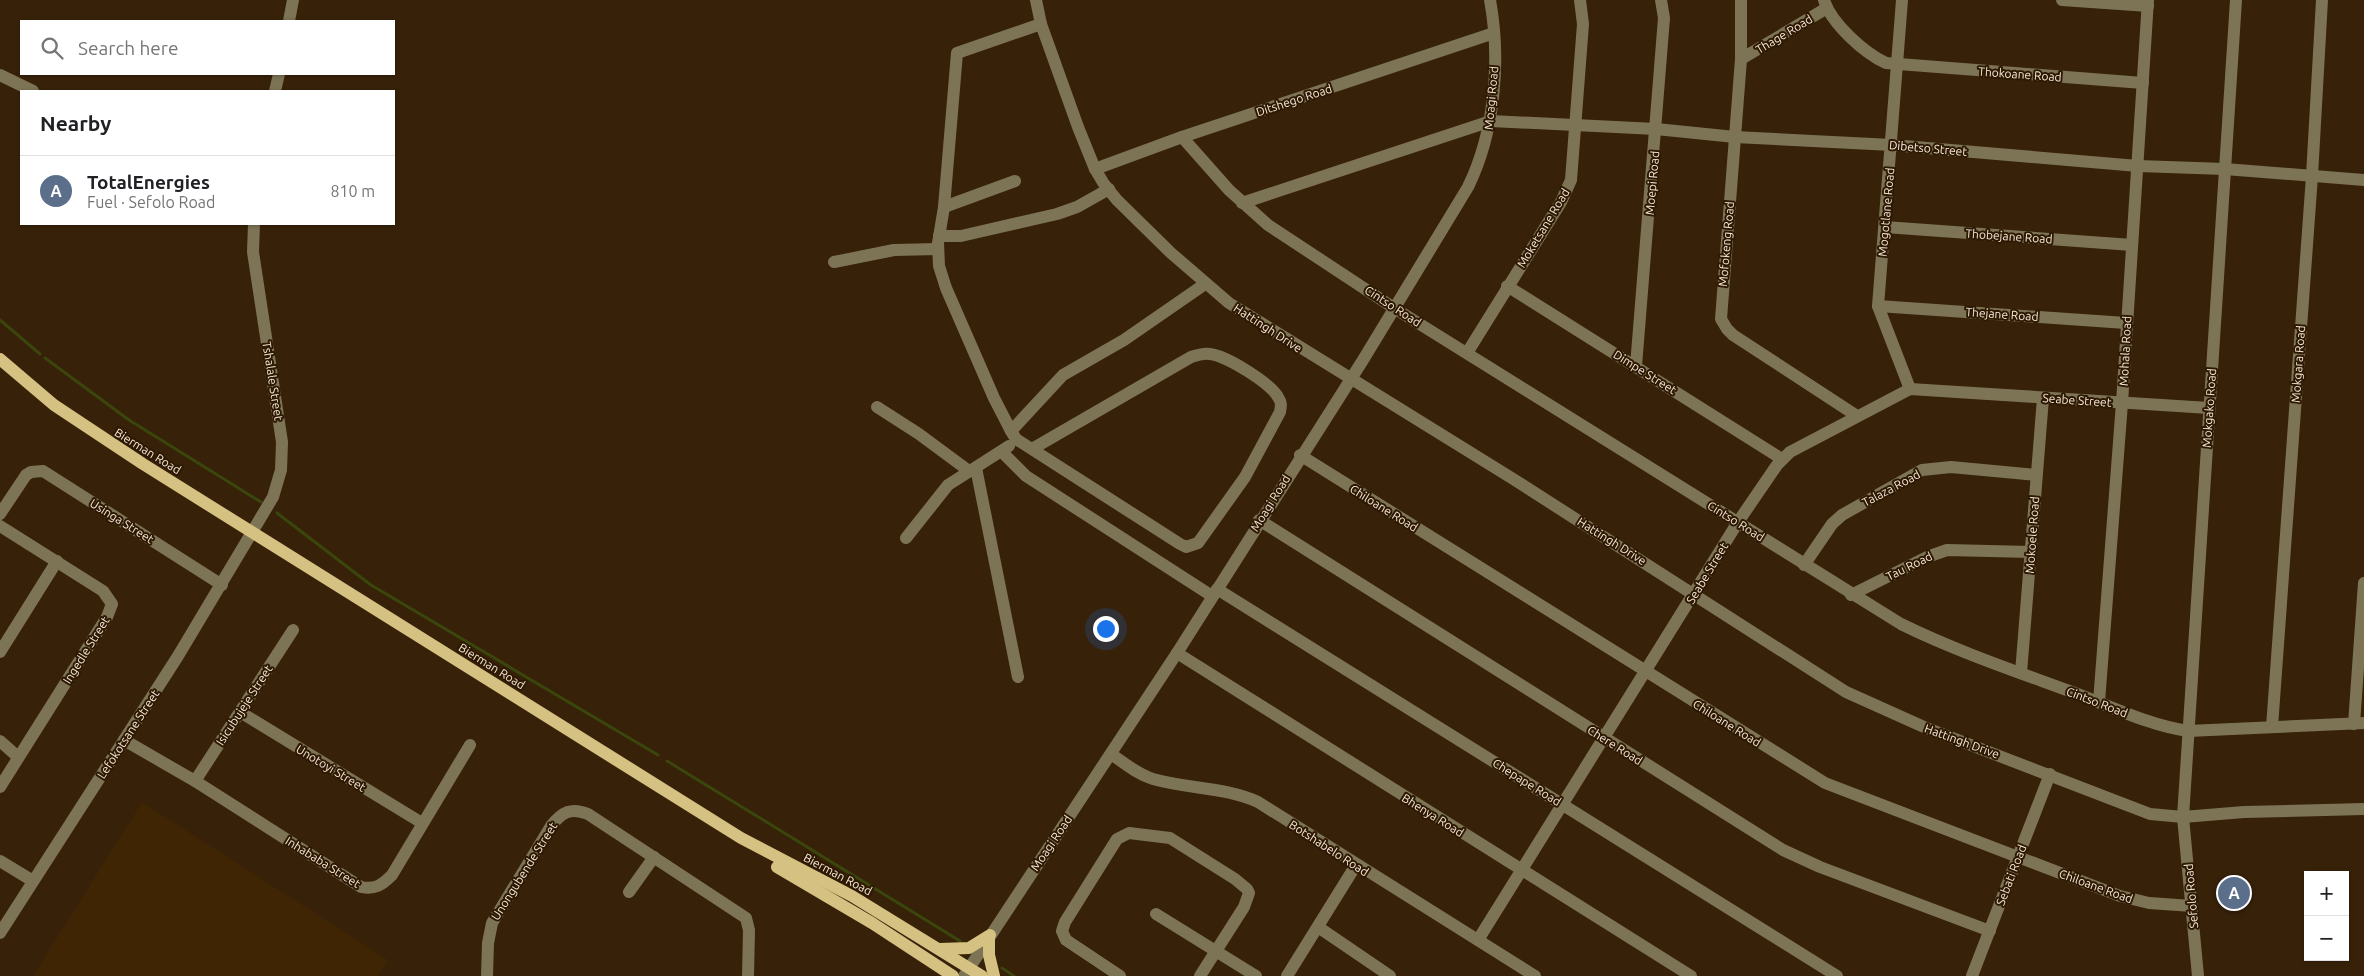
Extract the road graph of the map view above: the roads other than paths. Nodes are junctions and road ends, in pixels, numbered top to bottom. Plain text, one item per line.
1 (292, 0) edge
2 (1036, 0) edge
3 (1490, 0) edge
4 (1580, 0) edge
5 (1661, 0) edge
6 (1741, 0) edge
7 (1902, 0) edge
8 (2062, 0) edge
9 (2236, 0) edge
10 (2322, 0) edge
11 (2148, 3) edge
12 (1825, 4) edge
13 (289, 20) edge
14 (1042, 24) junction
15 (1494, 33) junction
16 (1741, 60) junction
17 (1897, 66) junction
18 (0, 75) edge
19 (279, 75) edge
20 (2143, 83) junction
21 (31, 90) edge
22 (276, 90) edge
23 (1491, 121) junction
24 (1577, 124) junction
25 (1656, 129) junction
26 (1735, 136) junction
27 (1182, 137) junction
28 (1892, 145) junction
29 (2138, 166) junction
30 (1095, 169) junction
31 (2225, 169) junction
32 (2312, 176) junction
33 (2364, 180) edge
34 (1015, 181) dead end
35 (1108, 189) junction
36 (1242, 202) junction
37 (944, 206) junction
38 (254, 225) edge
39 (1885, 226) junction
40 (938, 243) junction
41 (2132, 245) junction
42 (834, 262) dead end
43 (1205, 284) junction
44 (1508, 286) junction
45 (1878, 306) junction
46 (1394, 308) junction
47 (2126, 323) junction
48 (1467, 353) junction
49 (0, 359) edge
50 (0, 366) edge
51 (1636, 366) junction
52 (1350, 379) junction
53 (1910, 389) junction
54 (2043, 398) junction
55 (2122, 403) junction
56 (877, 408) dead end
57 (2209, 408) junction
58 (1857, 416) junction
59 (1014, 435) junction
60 (1032, 449) junction
61 (1002, 452) junction
62 (1300, 455) junction
63 (1782, 458) junction
64 (972, 470) junction
65 (2036, 475) junction
66 (0, 514) edge
67 (1259, 520) junction
68 (1738, 522) junction
69 (0, 526) edge
70 (252, 535) junction
71 (906, 538) dead end
72 (2031, 552) junction
73 (57, 561) junction
74 (1804, 565) junction
75 (2364, 583) edge
76 (222, 585) junction
77 (1214, 592) junction
78 (1695, 594) junction
79 (1851, 595) junction
80 (293, 630) dead end
81 (0, 652) edge
82 (1177, 653) junction
83 (1645, 672) junction
84 (2021, 673) junction
85 (1018, 677) dead end
86 (2099, 702) junction
87 (240, 712) junction
88 (2359, 723) edge
89 (2272, 727) junction
90 (2188, 731) junction
91 (1604, 738) junction
92 (124, 740) junction
93 (0, 741) edge
94 (470, 745) dead end
95 (1111, 754) junction
96 (18, 758) junction
97 (2050, 774) junction
98 (195, 781) junction
99 (0, 787) edge
100 (1562, 804) junction
101 (2364, 809) edge
102 (2183, 817) junction
103 (422, 824) junction
104 (654, 857) junction
105 (2017, 858) junction
106 (0, 861) edge
107 (1356, 865) junction
108 (1520, 870) junction
109 (33, 881) junction
110 (629, 892) dead end
111 (2192, 906) junction
112 (1156, 914) dead end
113 (1318, 927) junction
114 (1990, 931) junction
115 (0, 933) edge
116 (990, 936) junction
117 (1478, 940) junction
118 (937, 948) junction
119 (1216, 951) junction
120 (940, 971) edge
121 (967, 972) edge
122 (1376, 972) edge
123 (487, 976) edge
124 (748, 976) edge
125 (953, 976) edge
126 (982, 976) edge
127 (994, 976) edge
128 (1120, 976) edge
129 (1200, 976) edge
130 (1256, 976) edge
131 (1287, 976) edge
132 (1390, 976) edge
133 (1535, 976) edge
134 (1690, 976) edge
135 (1837, 976) edge
136 (1972, 976) edge
137 (2198, 976) edge

1 - 13 street
2 - 14 street, Hattingh Drive
3 - 15 street, Moagi Road
4 - 24 street, Moketsane Road
5 - 25 street, Moepi Road
6 - 16 street, Mofokeng Road
7 - 17 street, Mogotlane Road
8 - 11 street
9 - 31 street, Mokgako Road
10 - 32 street, Mokgara Road
11 - 20 street, Mohala Road
12 - 16 street, Thage Road
12 - 17 street, Thokoane Road
14 - 30 street, Hattingh Drive
14 - 37 street
15 - 23 street, Moagi Road
15 - 27 street, Ditshego Road
16 - 26 street, Mofokeng Road
17 - 20 street, Thokoane Road
17 - 28 street, Mogotlane Road
18 - 21 street
19 - 22 street
20 - 29 street, Mohala Road
23 - 24 street, Dibetso Street
23 - 36 street
23 - 46 street, Moagi Road
24 - 25 street, Dibetso Street
24 - 44 street, Moketsane Road
25 - 26 street, Dibetso Street
25 - 51 street, Moepi Road
26 - 28 street, Dibetso Street
26 - 58 street, Mofokeng Road
27 - 30 street, Ditshego Road
27 - 36 street, Cintso Road
28 - 29 street, Dibetso Street
28 - 39 street, Mogotlane Road
29 - 31 street, Dibetso Street
29 - 41 street, Mohala Road
30 - 35 street, Hattingh Drive
31 - 32 street, Dibetso Street
31 - 57 street, Mokgako Road
32 - 33 street, Dibetso Street
32 - 89 street, Mokgara Road
34 - 37 street
35 - 40 street
35 - 43 street, Hattingh Drive
36 - 46 street, Cintso Road
37 - 40 street
38 - 70 street, Tshalale Street
39 - 41 street, Thobejane Road
39 - 45 street, Mogotlane Road
40 - 42 street
40 - 59 street
41 - 47 street, Mohala Road
43 - 52 street, Hattingh Drive
43 - 59 street
44 - 48 street, Moketsane Road
44 - 51 street, Dimpe Street
45 - 47 street, Thejane Road
45 - 53 street, Mogotlane Road
46 - 48 street, Cintso Road
46 - 52 street, Moagi Road
47 - 55 street, Mohala Road
48 - 68 street, Cintso Road
49 - 70 main road, Bierman Road
50 - 70 main road, Bierman Road
51 - 63 street, Dimpe Street
52 - 62 street, Moagi Road
52 - 78 street, Hattingh Drive
53 - 54 street, Seabe Street
53 - 58 street, Seabe Street
54 - 55 street, Seabe Street
54 - 65 street, Mokoele Road
55 - 57 street, Seabe Street
55 - 86 street, Mohala Road
56 - 64 street
57 - 90 street, Mokgako Road
58 - 63 street, Seabe Street
59 - 60 street
59 - 61 street
60 - 60 street
61 - 64 street
61 - 77 street, Chepape Road
62 - 67 street, Moagi Road
62 - 83 street, Chiloane Road
63 - 68 street, Seabe Street
64 - 71 street
64 - 85 street
65 - 72 street, Mokoele Road
65 - 74 street, Talaza Road
66 - 76 street, Usinga Street
67 - 77 street, Moagi Road
67 - 91 street, Chere Road
68 - 74 street, Cintso Road
68 - 78 street, Seabe Street
69 - 73 street, Ingedle Street
70 - 76 street, Lefokotsane Street
70 - 118 main road, Bierman Road
70 - 120 main road, Bierman Road
72 - 79 street, Tau Road
72 - 84 street, Mokoele Road
73 - 81 street
73 - 96 street, Ingedle Street
74 - 79 street, Cintso Road
75 - 88 street
76 - 92 street, Lefokotsane Street
77 - 82 street, Moagi Road
77 - 100 street, Chepape Road
78 - 83 street, Seabe Street
78 - 97 street, Hattingh Drive
79 - 84 street, Cintso Road
80 - 87 street, Isicubujeje Street
82 - 95 street, Moagi Road
82 - 108 street, Bhenya Road
83 - 91 street, Seabe Street
83 - 105 street, Chiloane Road
84 - 86 street, Cintso Road
86 - 90 street, Cintso Road
87 - 98 street, Isicubujeje Street
87 - 103 street, Unotoyi Street
88 - 89 street, Cintso Road
89 - 90 street, Cintso Road
90 - 102 street, Mokgako Road
91 - 100 street, Seabe Street
91 - 114 street, Chere Road
92 - 98 street, Inhababa Street
92 - 109 street, Lefokotsane Street
93 - 96 street
94 - 103 street, Inhababa Street
95 - 107 street, Botshabelo Road
95 - 116 street, Moagi Road
96 - 99 street, Ingedle Street
97 - 102 street, Hattingh Drive
97 - 105 street, Sebati Road
98 - 103 street, Inhababa Street
100 - 108 street, Seabe Street
100 - 135 street, Chepape Road
101 - 102 street, Hattingh Drive
102 - 111 street, Sefolo Road
104 - 110 street
104 - 123 street, Unongubende Street
104 - 124 street, Unongubende Street
105 - 111 street, Chiloane Road
105 - 114 street, Sebati Road
106 - 109 street
107 - 113 street
107 - 117 street, Botshabelo Road
108 - 117 street, Seabe Street
108 - 134 street, Bhenya Road
109 - 115 street, Lefokotsane Street
111 - 137 street, Sefolo Road
112 - 119 street
113 - 122 street
113 - 131 street
114 - 136 street, Sebati Road
116 - 118 main road
116 - 121 street, Moagi Road
116 - 127 main road
117 - 133 street, Botshabelo Road
118 - 121 main road, Bierman Road
119 - 128 street
119 - 129 street
119 - 130 street
120 - 125 main road, Bierman Road
121 - 126 main road, Bierman Road
122 - 132 street

